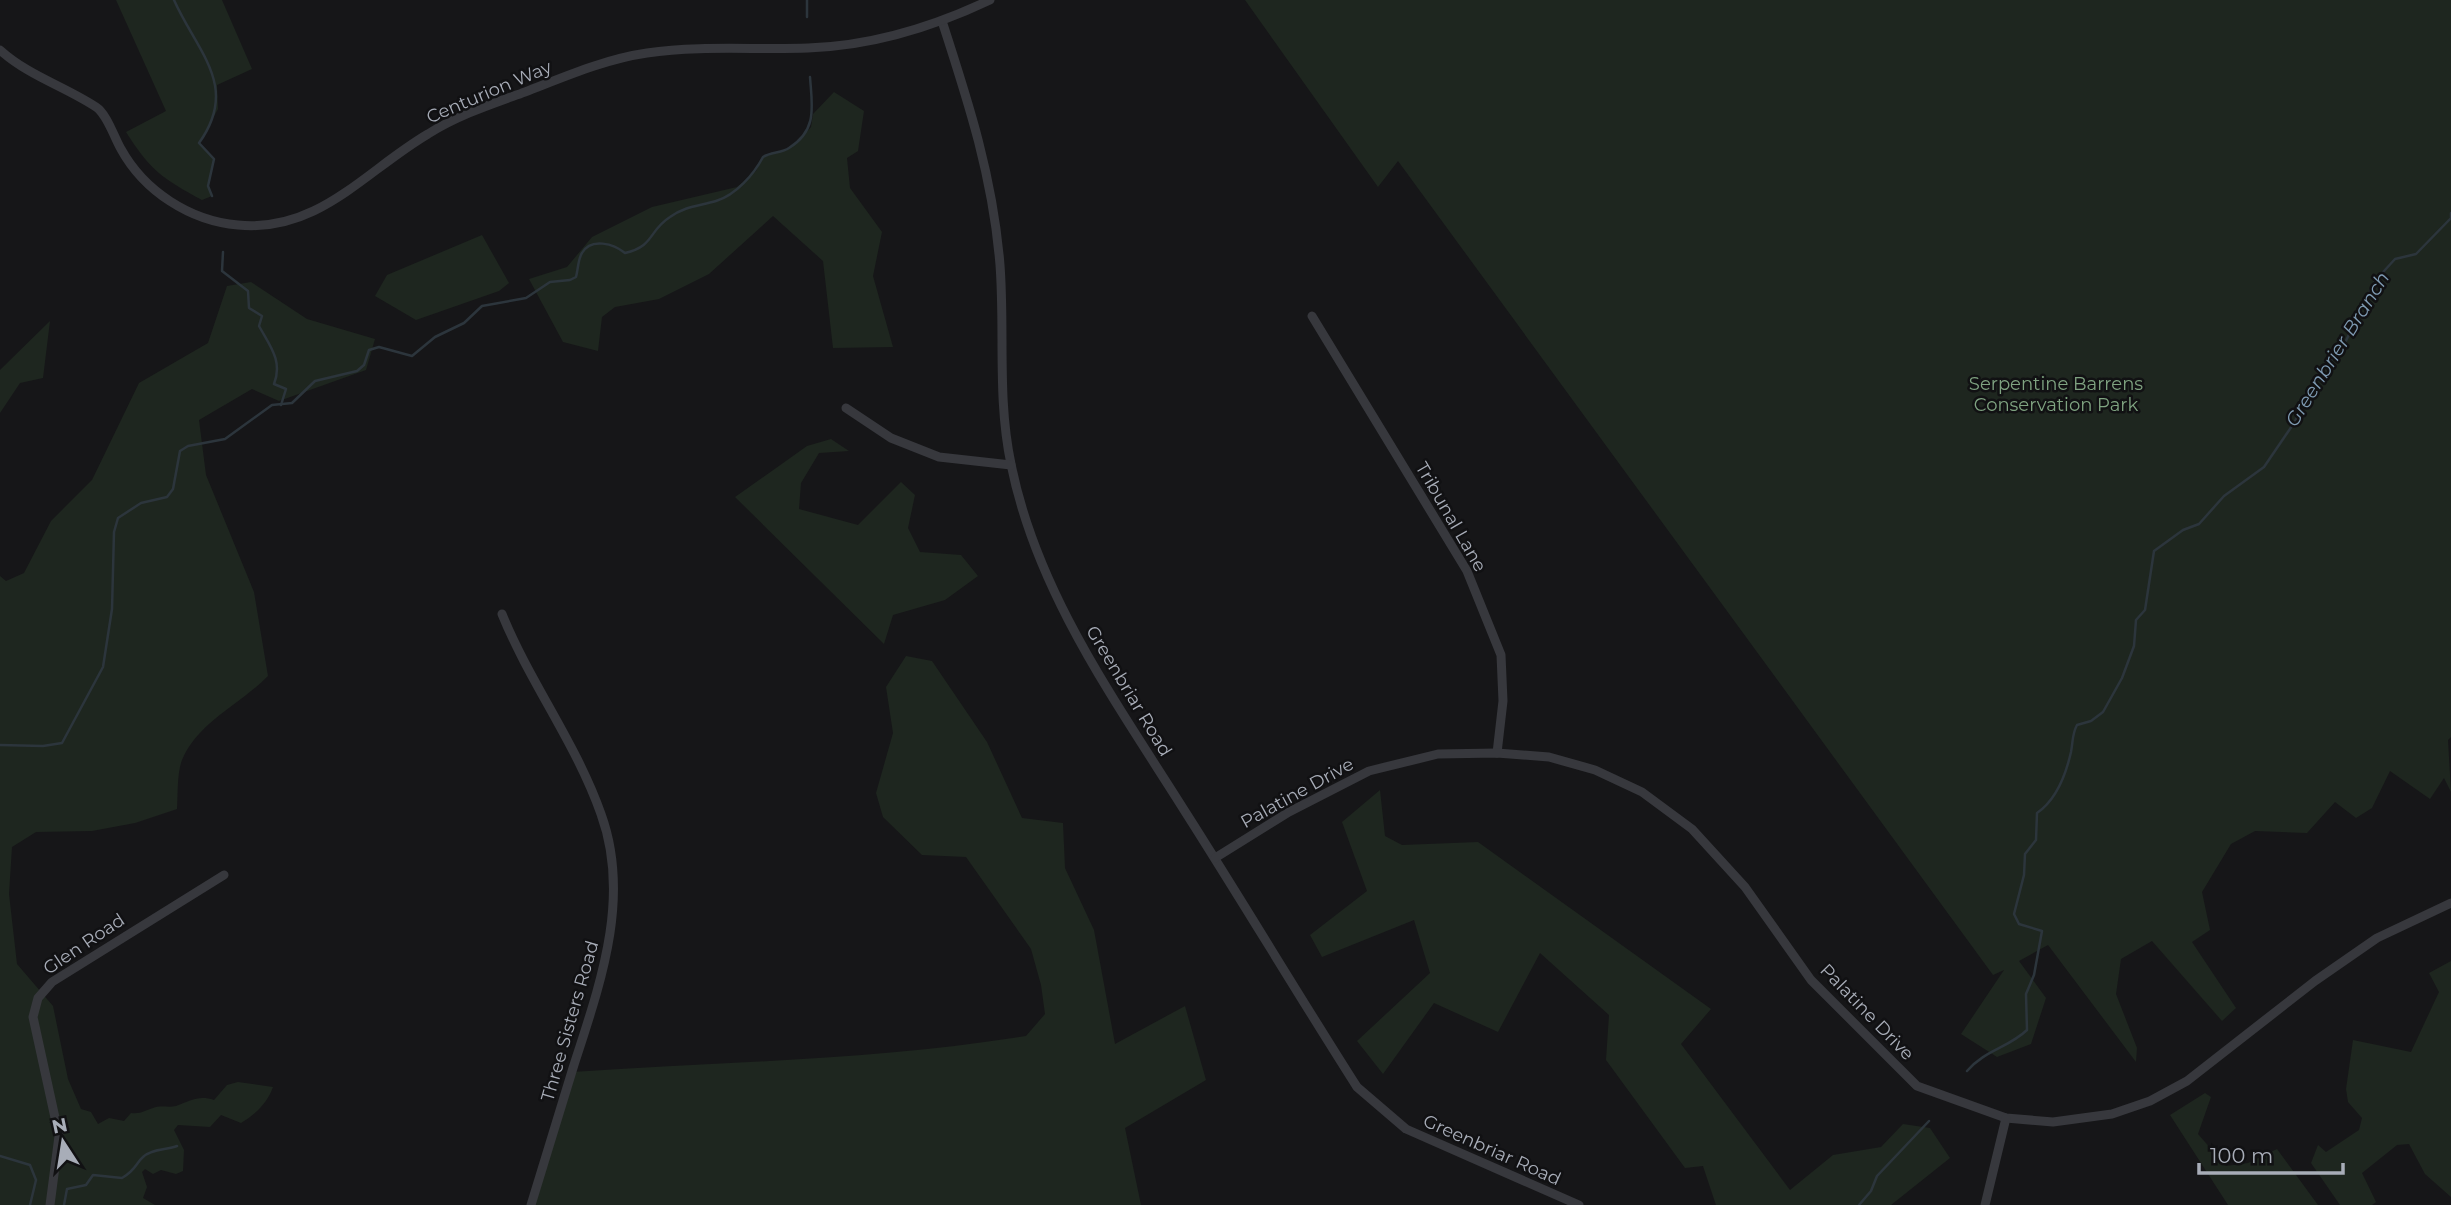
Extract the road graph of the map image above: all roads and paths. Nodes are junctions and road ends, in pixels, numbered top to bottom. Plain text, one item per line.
1 (990, 0) edge
2 (942, 21) junction
3 (0, 50) edge
4 (1312, 316) dead end
5 (846, 408) dead end
6 (1011, 465) junction
7 (502, 614) dead end
8 (1497, 753) junction
9 (1215, 858) junction
10 (224, 875) dead end
11 (2451, 903) edge
12 (2006, 1118) junction
13 (50, 1205) edge
14 (531, 1205) edge
15 (1579, 1205) edge
16 (1985, 1205) edge

1 - 2 street, Centurion Way
2 - 3 street, Centurion Way
2 - 6 street, Greenbriar Road
4 - 8 street, Tribunal Lane
5 - 6 street
6 - 9 street, Greenbriar Road
7 - 14 street, Three Sisters Road
8 - 9 street, Palatine Drive
8 - 12 street, Palatine Drive
9 - 15 street, Greenbriar Road
10 - 13 street, Glen Road
11 - 12 street, Palatine Drive
12 - 16 street

